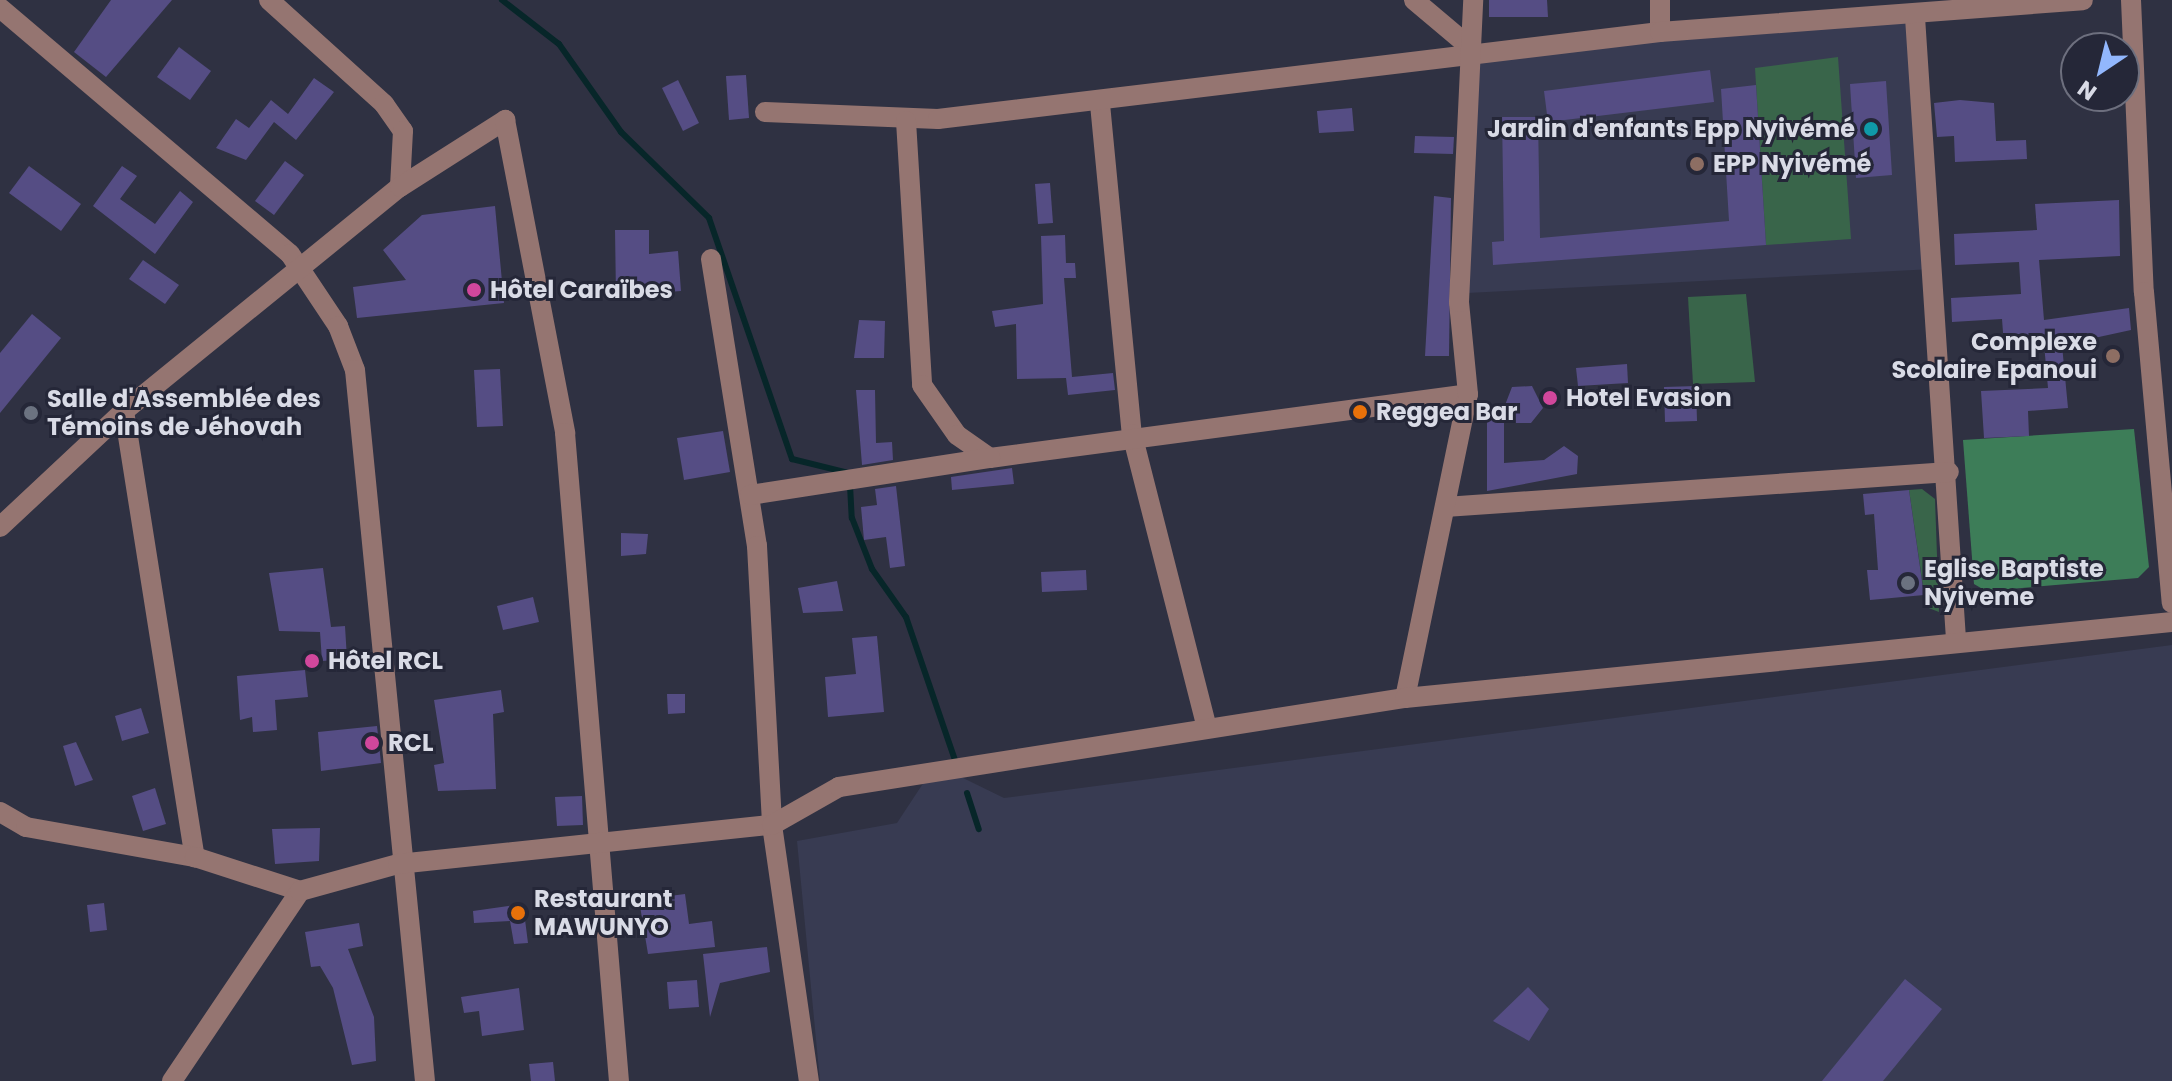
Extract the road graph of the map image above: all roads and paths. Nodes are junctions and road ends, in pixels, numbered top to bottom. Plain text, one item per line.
1 (269, 0) edge
2 (1414, 0) edge
3 (1473, 0) edge
4 (1660, 0) edge
5 (2070, 0) edge
6 (2131, 0) edge
7 (0, 8) edge
8 (1915, 17) junction
9 (1660, 32) junction
10 (1471, 51) junction
11 (1100, 104) junction
12 (765, 112) dead end
13 (906, 121) junction
14 (400, 187) junction
15 (711, 259) dead end
16 (300, 269) junction
17 (1468, 394) junction
18 (124, 411) junction
19 (1132, 434) junction
20 (990, 458) junction
21 (1949, 472) junction
22 (750, 495) junction
23 (1445, 507) junction
24 (0, 527) edge
25 (2172, 603) edge
26 (2172, 622) edge
27 (1956, 640) junction
28 (1405, 698) junction
29 (1207, 728) junction
30 (0, 812) edge
31 (772, 825) junction
32 (602, 838) junction
33 (195, 857) junction
34 (398, 864) junction
35 (300, 891) junction
36 (172, 1081) edge
37 (425, 1081) edge
38 (619, 1081) edge
39 (809, 1081) edge

1 - 14 street
2 - 10 street
3 - 10 street
4 - 9 street
5 - 8 street
6 - 25 street
7 - 16 street
8 - 9 street
8 - 21 street
9 - 10 street
10 - 11 street
10 - 17 street
11 - 13 street
11 - 19 street
12 - 13 street
13 - 20 street
14 - 16 street
14 - 32 street
15 - 22 street
16 - 18 street
16 - 34 street
17 - 19 street
17 - 23 street
18 - 24 street
18 - 33 street
19 - 20 street
19 - 29 street
20 - 22 street
21 - 23 street
21 - 27 street
22 - 31 street
23 - 28 street
26 - 27 street
27 - 28 street
28 - 29 street
29 - 31 street
30 - 33 street
31 - 32 street
31 - 39 street
32 - 34 street
32 - 38 street
33 - 35 street
34 - 35 street
34 - 37 street
35 - 36 street

